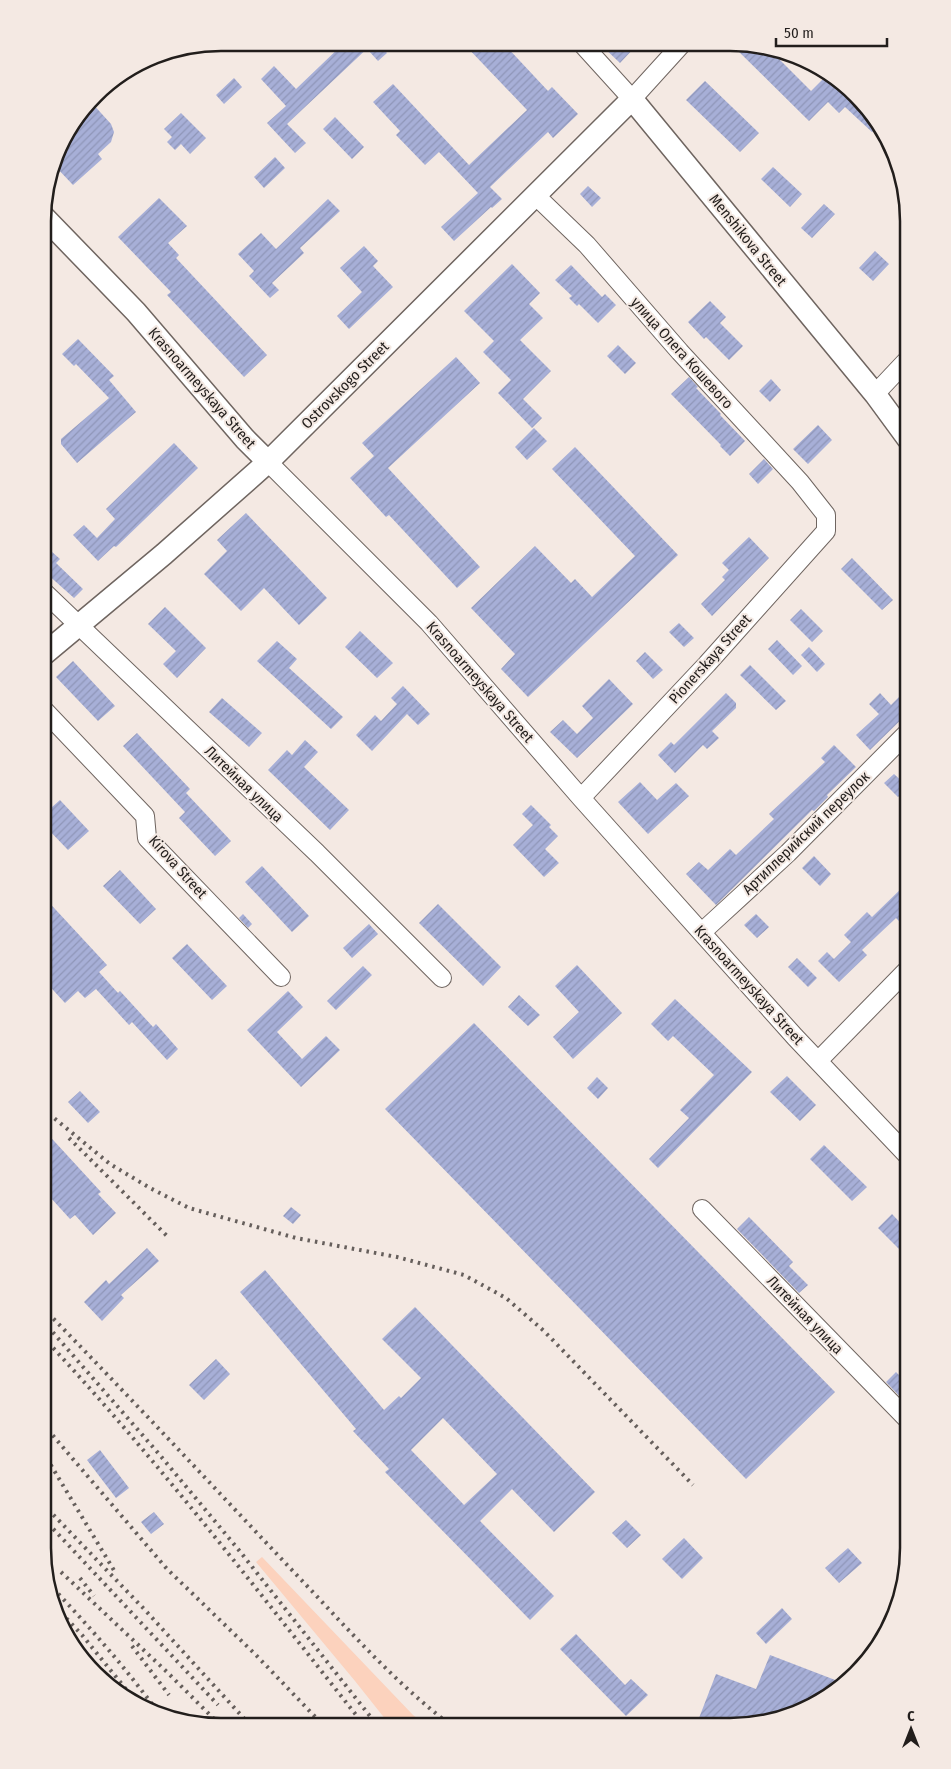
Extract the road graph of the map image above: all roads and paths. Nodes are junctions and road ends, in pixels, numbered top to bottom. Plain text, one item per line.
1 (589, 51) edge
2 (675, 51) edge
3 (632, 99) junction
4 (534, 195) junction
5 (51, 224) edge
6 (900, 368) edge
7 (875, 394) junction
8 (900, 428) edge
9 (268, 462) junction
10 (826, 514) joint
11 (51, 599) edge
12 (78, 626) junction
13 (51, 649) edge
14 (51, 717) edge
15 (900, 740) edge
16 (581, 798) junction
17 (702, 932) junction
18 (281, 977) dead end
19 (442, 978) dead end
20 (899, 979) edge
21 (818, 1061) junction
22 (899, 1147) edge
23 (702, 1209) dead end
24 (899, 1411) edge

1 - 3 street, Menshikova Street
2 - 3 street
3 - 4 street, Ostrovskogo Street
3 - 7 street, Menshikova Street
4 - 9 street, Ostrovskogo Street
4 - 10 street, улица Олега Кошевого
5 - 9 street, Krasnoarmeyskaya Street
6 - 7 street
7 - 8 street, Menshikova Street
9 - 12 street, Ostrovskogo Street
9 - 16 street, Krasnoarmeyskaya Street
10 - 16 street, Pionerskaya Street
11 - 12 street, Литейная улица
12 - 13 street, Ostrovskogo Street
12 - 19 street, Литейная улица
14 - 18 street, Kirova Street
15 - 17 street, Артиллерийский переулок
16 - 17 street, Krasnoarmeyskaya Street
17 - 21 street, Krasnoarmeyskaya Street
20 - 21 street
21 - 22 street, Krasnoarmeyskaya Street
23 - 24 street, Литейная улица

